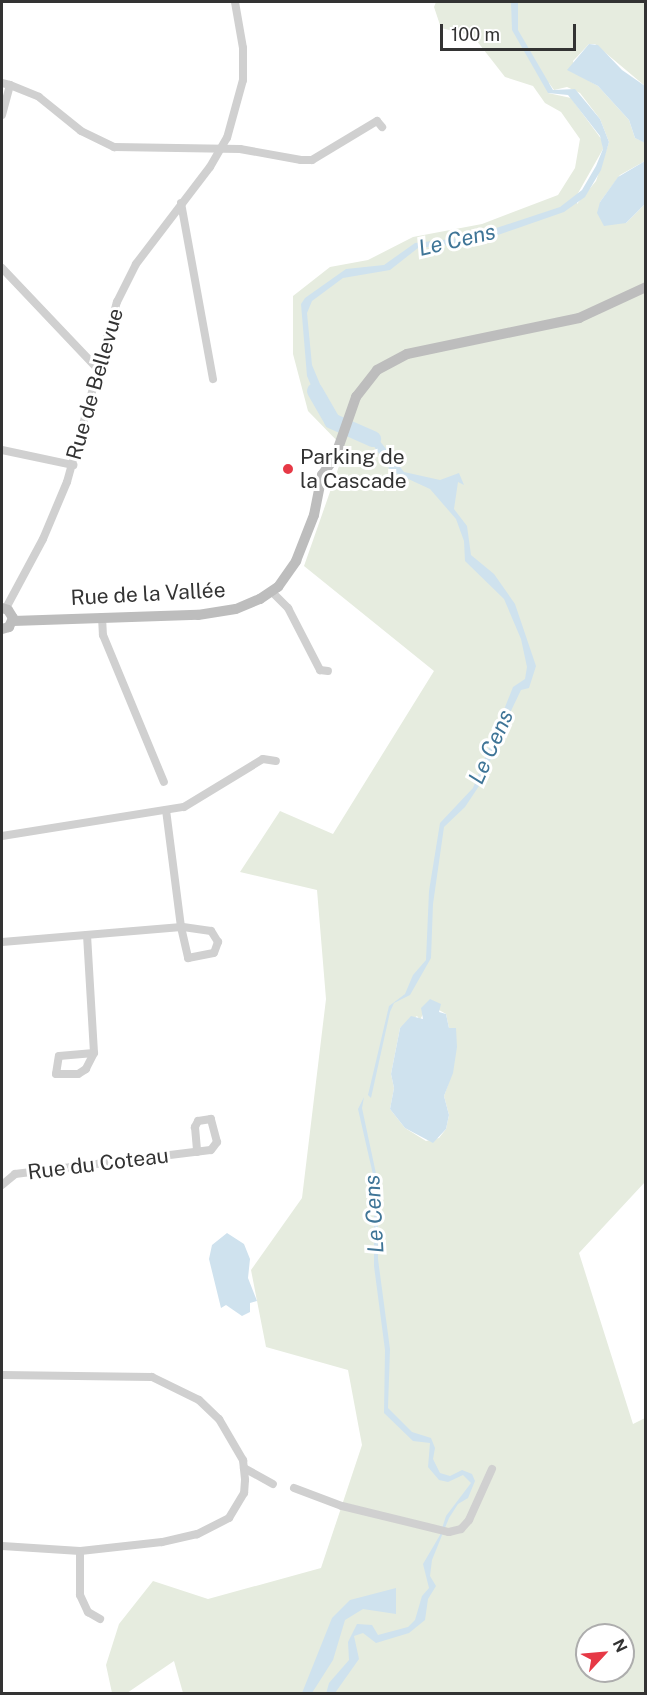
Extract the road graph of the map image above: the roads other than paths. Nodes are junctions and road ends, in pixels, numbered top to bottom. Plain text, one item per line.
1 (235, 2) edge
2 (6, 84) edge
3 (2, 115) edge
4 (382, 127) dead end
5 (221, 148) junction
6 (181, 202) junction
7 (2, 268) edge
8 (645, 288) edge
9 (96, 366) junction
10 (213, 379) dead end
11 (2, 450) edge
12 (73, 465) junction
13 (272, 592) junction
14 (4, 608) edge
15 (102, 617) junction
16 (13, 621) junction
17 (2, 629) edge
18 (328, 670) dead end
19 (276, 761) dead end
20 (164, 782) dead end
21 (166, 810) junction
22 (2, 836) edge
23 (181, 927) junction
24 (87, 935) junction
25 (2, 942) edge
26 (94, 1053) junction
27 (197, 1152) dead end
28 (2, 1185) edge
29 (2, 1375) edge
30 (244, 1468) junction
31 (492, 1469) dead end
32 (273, 1484) dead end
33 (294, 1488) dead end
34 (2, 1546) edge
35 (80, 1551) junction
36 (100, 1618) dead end

1 - 5 street, Rue de Bellevue
2 - 3 street
2 - 5 street
4 - 5 street
5 - 6 street, Rue de Bellevue
6 - 9 street, Rue de Bellevue
6 - 10 street
7 - 9 street
8 - 13 street
9 - 12 street, Rue de Bellevue
11 - 12 street
12 - 14 street, Rue de Bellevue
13 - 15 street, Rue de la Vallée
13 - 18 street
14 - 16 street
15 - 16 street, Rue de la Vallée
15 - 20 street
16 - 17 street
19 - 21 street
21 - 22 street
21 - 23 street
23 - 23 street
23 - 24 street
24 - 25 street
24 - 26 street
26 - 26 street
27 - 28 street, Rue du Coteau
29 - 30 street
30 - 32 street
30 - 35 street
31 - 33 street
34 - 35 street
35 - 36 street

